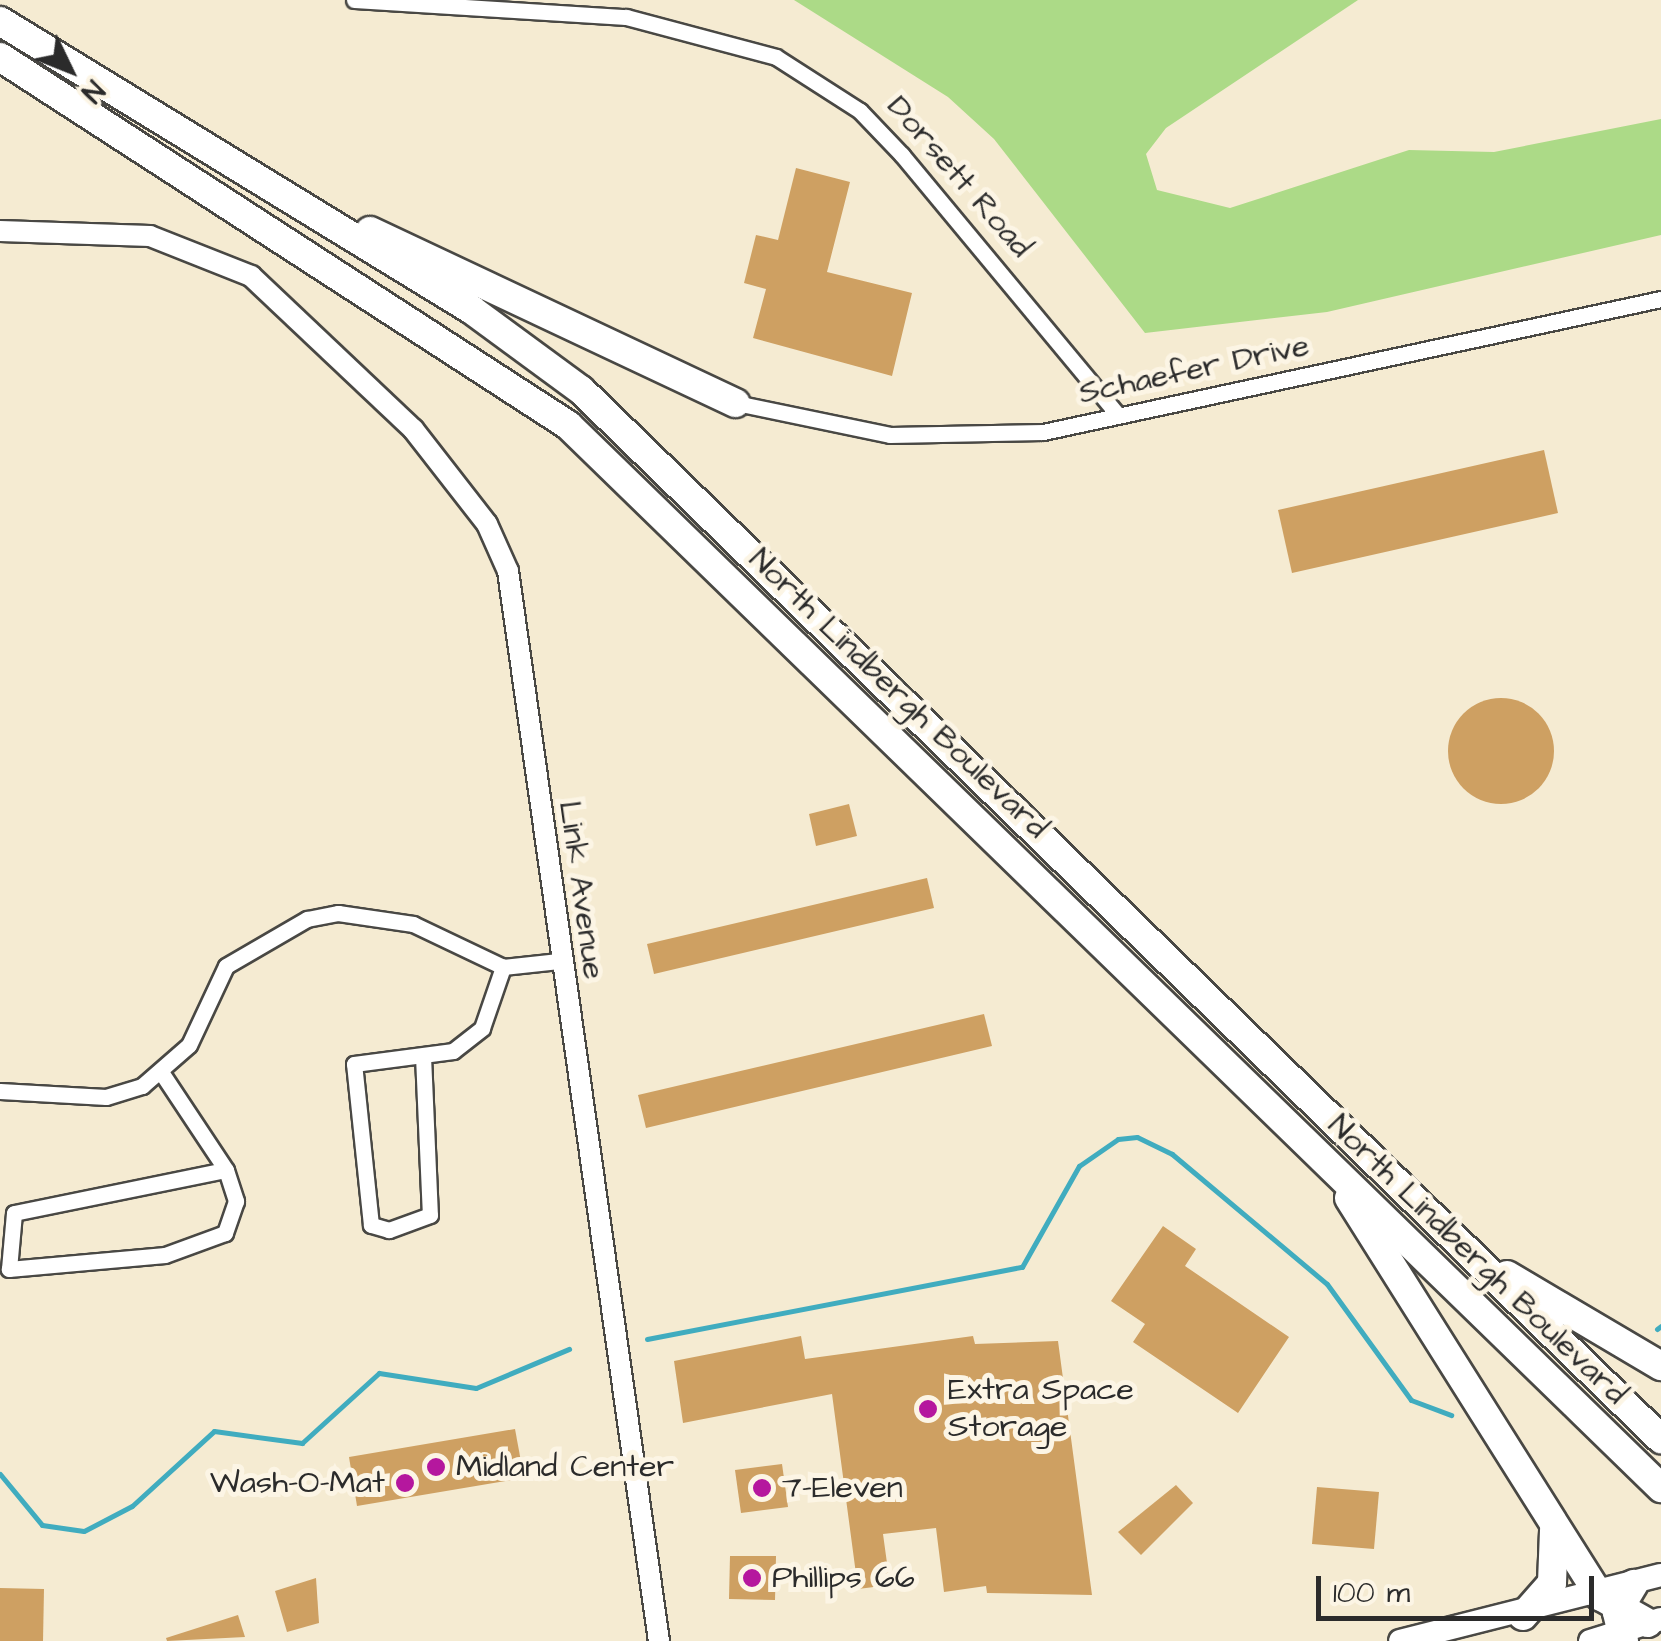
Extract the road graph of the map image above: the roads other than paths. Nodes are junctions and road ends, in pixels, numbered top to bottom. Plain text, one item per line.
1 (354, 0) edge
2 (0, 21) edge
3 (0, 57) edge
4 (268, 183) junction
5 (0, 231) edge
6 (1661, 299) edge
7 (736, 402) joint
8 (1118, 414) junction
9 (559, 961) junction
10 (503, 967) junction
11 (423, 1056) junction
12 (161, 1072) junction
13 (0, 1091) edge
14 (1328, 1162) junction
15 (226, 1170) junction
16 (1478, 1259) junction
17 (1661, 1366) edge
18 (1661, 1439) edge
19 (1661, 1488) edge
20 (1554, 1528) junction
21 (1661, 1575) edge
22 (1634, 1584) joint
23 (1523, 1616) junction
24 (1615, 1620) edge
25 (1654, 1621) edge
26 (658, 1641) edge
27 (1400, 1641) edge
28 (1590, 1641) edge

1 - 8 street, Dorsett Road
2 - 4 highway, North Lindbergh Boulevard
3 - 14 highway, North Lindbergh Boulevard
4 - 7 highway
4 - 16 highway, North Lindbergh Boulevard
5 - 9 street, Link Avenue
6 - 8 street, Schaefer Drive
7 - 8 street, Schaefer Drive
9 - 10 street
9 - 26 street, Link Avenue
10 - 11 street
10 - 12 street
11 - 11 street
12 - 13 street
12 - 15 street
14 - 19 highway, North Lindbergh Boulevard
14 - 20 highway
15 - 15 street
16 - 17 highway
16 - 18 highway, North Lindbergh Boulevard
20 - 23 highway
20 - 24 highway
21 - 22 main road
22 - 24 highway
23 - 24 main road
23 - 27 main road
24 - 25 highway
24 - 28 main road

